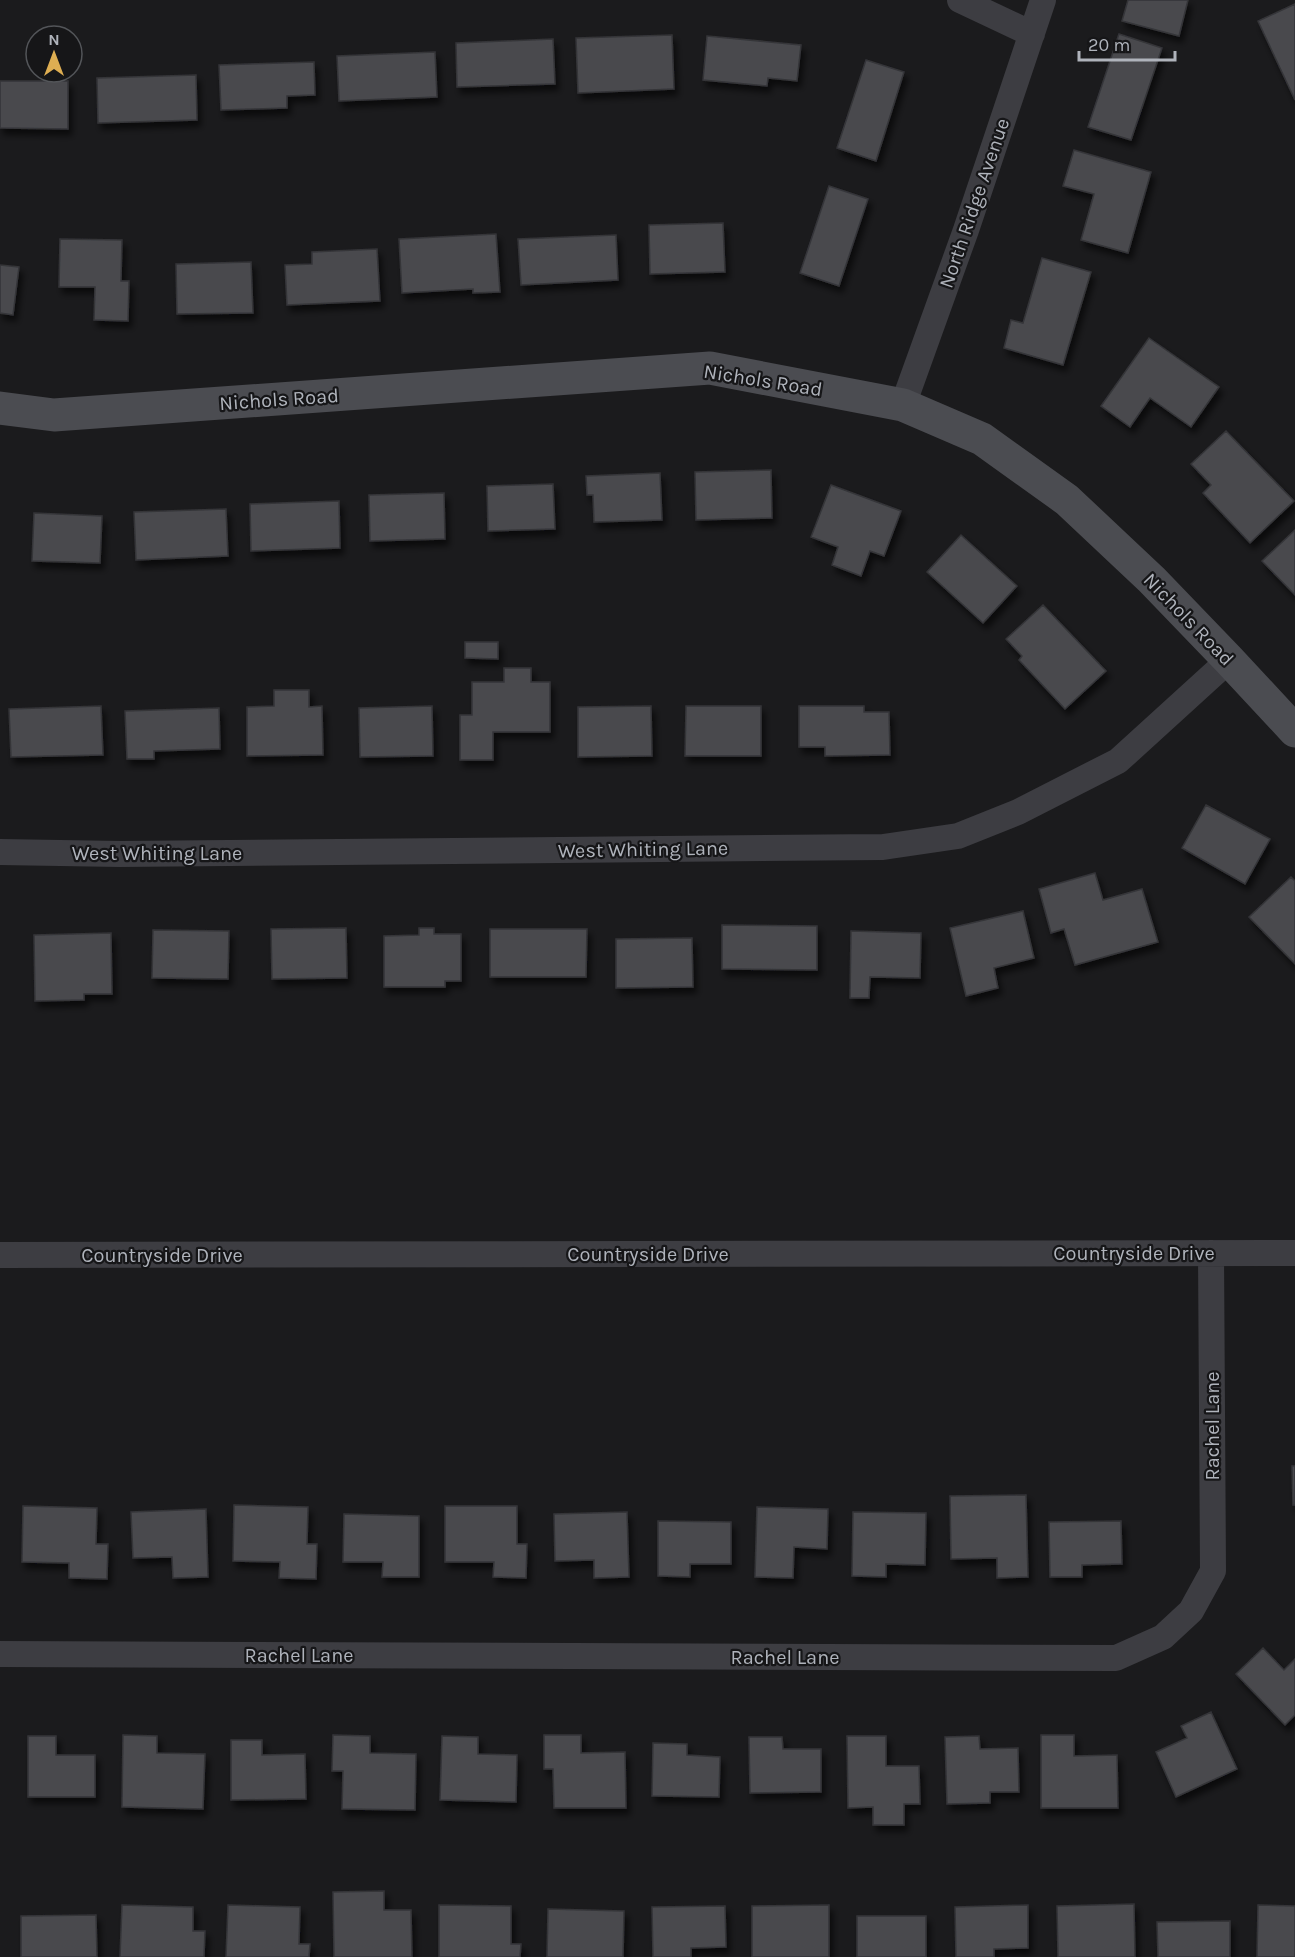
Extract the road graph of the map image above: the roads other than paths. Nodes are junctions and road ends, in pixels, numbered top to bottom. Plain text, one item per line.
1 (960, 0) edge
2 (1043, 0) edge
3 (1032, 33) junction
4 (903, 405) junction
5 (0, 408) edge
6 (1229, 660) junction
7 (1295, 731) edge
8 (0, 852) edge
9 (1211, 1253) junction
10 (1295, 1253) edge
11 (0, 1255) edge
12 (0, 1654) edge

1 - 3 street
2 - 3 street, North Ridge Avenue
3 - 4 street, North Ridge Avenue
4 - 5 street, Nichols Road
4 - 6 street, Nichols Road
6 - 7 street, Nichols Road
6 - 8 street, West Whiting Lane
9 - 10 street, Countryside Drive
9 - 11 street, Countryside Drive
9 - 12 street, Rachel Lane

